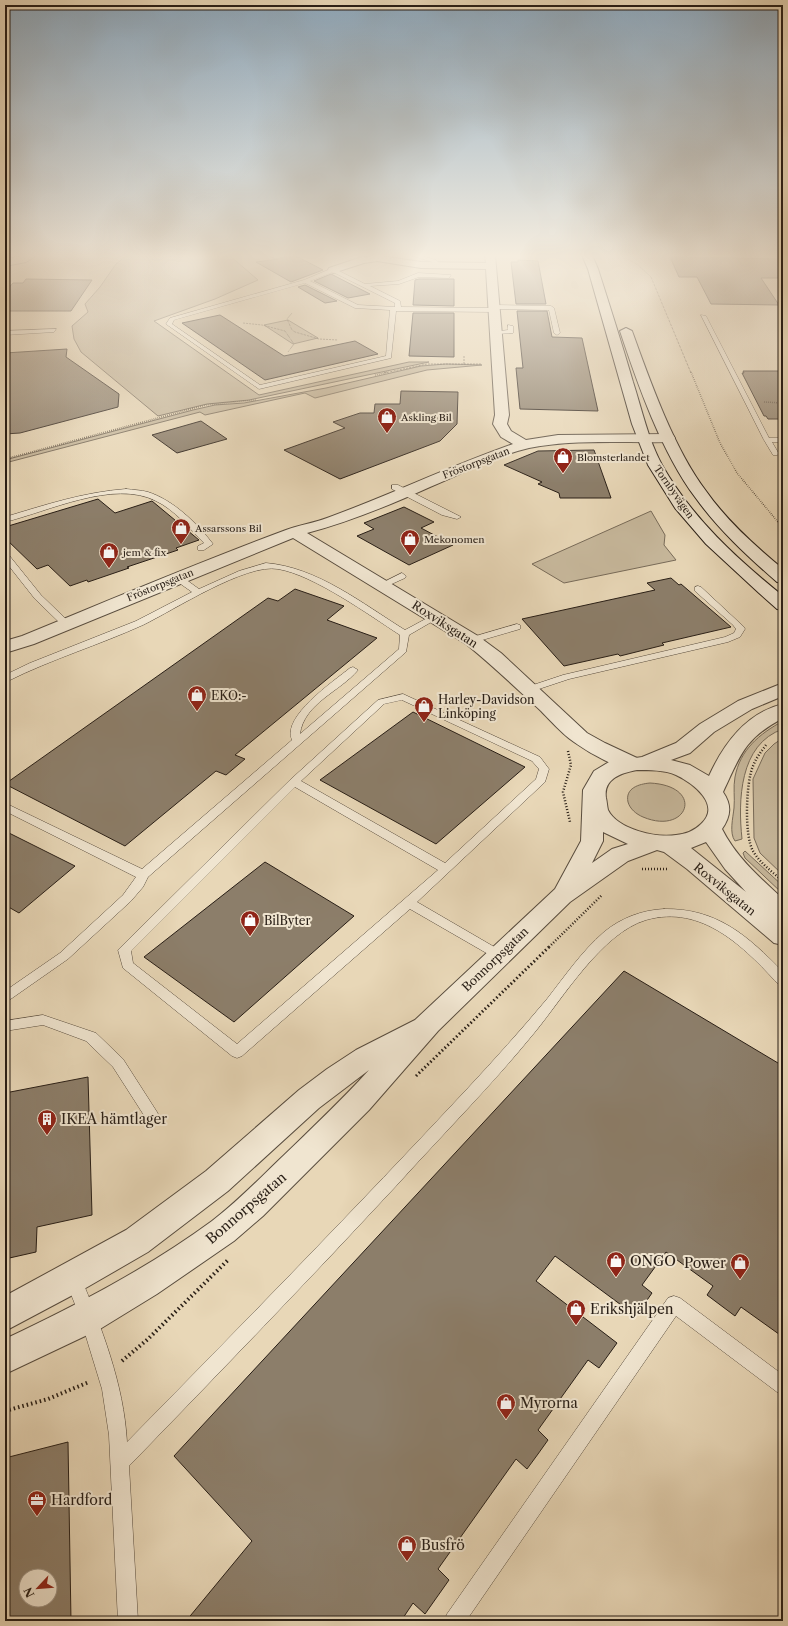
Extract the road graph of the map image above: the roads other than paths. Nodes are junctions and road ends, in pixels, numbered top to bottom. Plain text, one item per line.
1 (43, 331) edge
2 (179, 331) edge
3 (393, 331) edge
4 (511, 331) edge
5 (612, 331) edge
6 (627, 331) edge
7 (711, 331) edge
8 (496, 332) joint
9 (5, 334) edge
10 (643, 435) junction
11 (666, 435) junction
12 (767, 440) junction
13 (783, 440) edge
14 (526, 441) junction
15 (775, 454) dead end
16 (400, 490) junction
17 (457, 517) dead end
18 (5, 520) edge
19 (294, 532) junction
20 (201, 548) dead end
21 (5, 556) edge
22 (402, 576) dead end
23 (178, 578) junction
24 (783, 578) edge
25 (755, 582) junction
26 (382, 585) junction
27 (698, 589) dead end
28 (198, 592) junction
29 (783, 605) edge
30 (783, 610) edge
31 (436, 617) junction
32 (66, 624) junction
33 (517, 627) dead end
34 (405, 634) junction
35 (28, 640) junction
36 (472, 640) junction
37 (5, 647) edge
38 (5, 652) edge
39 (353, 670) dead end
40 (5, 679) edge
41 (530, 689) junction
42 (783, 689) edge
43 (783, 710) edge
44 (298, 741) junction
45 (574, 742) junction
46 (639, 762) junction
47 (602, 776) junction
48 (294, 782) junction
49 (713, 791) junction
50 (593, 799) junction
51 (5, 807) edge
52 (711, 829) junction
53 (660, 844) junction
54 (444, 868) junction
55 (143, 875) junction
56 (562, 896) junction
57 (408, 903) junction
58 (783, 914) edge
59 (783, 936) edge
60 (499, 955) junction
61 (783, 980) edge
62 (5, 998) edge
63 (429, 1023) junction
64 (5, 1026) edge
65 (152, 1116) dead end
66 (73, 1278) junction
67 (5, 1314) edge
68 (88, 1316) junction
69 (5, 1356) edge
70 (783, 1386) edge
71 (120, 1462) junction
72 (128, 1621) edge
73 (454, 1621) edge

1 - 9 lane
2 - 3 lane
4 - 8 lane
5 - 10 street, Tornbyvägen
6 - 11 street, Tornbyvägen
7 - 12 lane
8 - 14 street
10 - 11 street, Fröstorpsgatan
10 - 14 street, Fröstorpsgatan
10 - 25 street, Tornbyvägen
11 - 24 street, Tornbyvägen
12 - 13 lane
12 - 15 lane
14 - 16 street, Fröstorpsgatan
16 - 17 lane
16 - 19 street, Fröstorpsgatan
18 - 20 lane
19 - 23 street, Fröstorpsgatan
19 - 26 street, Roxviksgatan
21 - 32 lane
22 - 26 lane
23 - 28 lane
23 - 32 street, Fröstorpsgatan
25 - 29 street, Tornbyvägen
25 - 30 street
26 - 31 street, Roxviksgatan
27 - 41 lane
28 - 34 lane
28 - 40 lane
31 - 34 lane
31 - 36 street, Roxviksgatan
32 - 35 street, Fröstorpsgatan
33 - 36 lane
34 - 44 lane
35 - 37 street, Fröstorpsgatan
35 - 38 street, Fröstorpsgatan
36 - 41 street, Roxviksgatan
39 - 44 lane
41 - 45 street, Roxviksgatan
42 - 46 street
43 - 49 street
44 - 55 lane
45 - 46 street, Roxviksgatan
45 - 47 street, Roxviksgatan
46 - 47 street
46 - 49 street
47 - 50 street
48 - 54 lane
48 - 54 lane
48 - 57 lane
49 - 52 street
50 - 53 street
50 - 56 street, Bonnorpsgatan
51 - 55 lane
52 - 53 street
52 - 58 street, Roxviksgatan
53 - 56 street, Bonnorpsgatan
53 - 59 street, Roxviksgatan
54 - 57 lane
55 - 62 lane
56 - 60 street, Bonnorpsgatan
57 - 60 lane
60 - 63 street, Bonnorpsgatan
61 - 71 lane
63 - 66 street, Bonnorpsgatan
63 - 68 street, Bonnorpsgatan
64 - 65 lane
66 - 67 street, Bonnorpsgatan
66 - 68 lane
68 - 69 street, Bonnorpsgatan
68 - 71 lane
70 - 73 lane
71 - 72 lane

